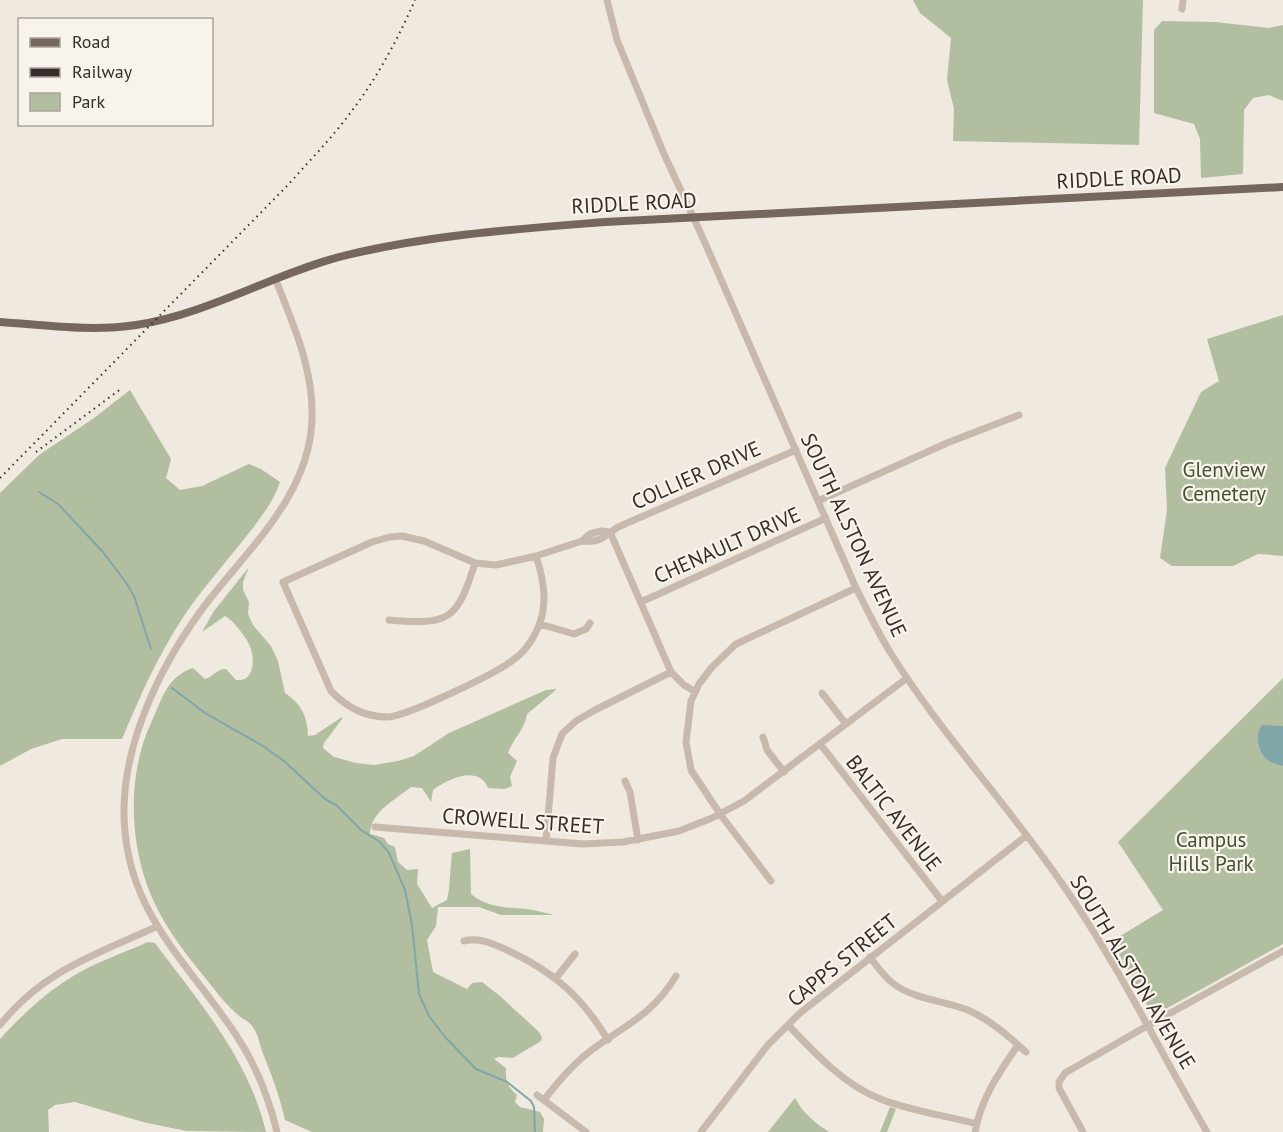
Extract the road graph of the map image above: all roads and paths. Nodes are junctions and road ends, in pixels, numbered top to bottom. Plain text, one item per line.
1 (607, 0) edge
2 (1183, 0) edge
3 (1182, 9) dead end
4 (1283, 187) edge
5 (693, 218) junction
6 (275, 278) junction
7 (0, 322) edge
8 (1019, 415) dead end
9 (796, 450) junction
10 (818, 501) junction
11 (826, 518) junction
12 (610, 532) junction
13 (536, 556) junction
14 (475, 563) junction
15 (856, 588) junction
16 (641, 602) junction
17 (389, 620) dead end
18 (590, 623) dead end
19 (540, 624) junction
20 (671, 672) junction
21 (907, 678) junction
22 (694, 691) junction
23 (822, 693) dead end
24 (846, 724) junction
25 (763, 737) dead end
26 (821, 745) junction
27 (784, 772) junction
28 (625, 781) dead end
29 (720, 814) junction
30 (375, 827) dead end
31 (1026, 836) junction
32 (638, 840) junction
33 (546, 841) junction
34 (771, 881) dead end
35 (942, 901) junction
36 (156, 927) junction
37 (464, 940) dead end
38 (1283, 951) edge
39 (575, 954) dead end
40 (870, 957) junction
41 (676, 976) dead end
42 (556, 978) junction
43 (0, 1025) edge
44 (788, 1025) junction
45 (1147, 1026) junction
46 (608, 1040) junction
47 (1018, 1045) junction
48 (1026, 1053) dead end
49 (976, 1124) junction
50 (277, 1132) edge
51 (586, 1132) edge
52 (701, 1132) edge
53 (975, 1132) edge
54 (1083, 1132) edge
55 (1207, 1132) edge

1 - 5 street, SOUTH ALSTON AVENUE
2 - 3 street
4 - 5 main road, RIDDLE ROAD
5 - 6 main road, RIDDLE ROAD
5 - 9 street, SOUTH ALSTON AVENUE
6 - 7 main road, RIDDLE ROAD
6 - 36 street
8 - 10 street
9 - 10 street, SOUTH ALSTON AVENUE
9 - 12 street, COLLIER DRIVE
10 - 11 street, SOUTH ALSTON AVENUE
11 - 15 street, SOUTH ALSTON AVENUE
11 - 16 street, CHENAULT DRIVE
12 - 13 street, COLLIER DRIVE
12 - 16 street
13 - 14 street, COLLIER DRIVE
13 - 19 street, COLLIER DRIVE
14 - 17 street
14 - 19 street, COLLIER DRIVE
15 - 21 street, SOUTH ALSTON AVENUE
15 - 22 street
16 - 20 street
18 - 19 street
20 - 22 street
20 - 33 street
21 - 24 street, CROWELL STREET
21 - 31 street, SOUTH ALSTON AVENUE
22 - 29 street
23 - 24 street
24 - 26 street, CROWELL STREET
25 - 27 street
26 - 27 street, CROWELL STREET
26 - 35 street, BALTIC AVENUE
27 - 29 street, CROWELL STREET
28 - 32 street
29 - 32 street, CROWELL STREET
29 - 34 street
30 - 33 street, CROWELL STREET
31 - 35 street, CAPPS STREET
31 - 45 street, SOUTH ALSTON AVENUE
32 - 33 street, CROWELL STREET
35 - 40 street, CAPPS STREET
36 - 43 street
36 - 50 street
37 - 42 street
38 - 45 street
39 - 42 street
40 - 44 street, CAPPS STREET
40 - 47 street
41 - 46 street
42 - 46 street
44 - 49 street
44 - 52 street, CAPPS STREET
45 - 54 street
45 - 55 street, SOUTH ALSTON AVENUE
46 - 51 street
47 - 48 street
47 - 49 street
49 - 53 street

